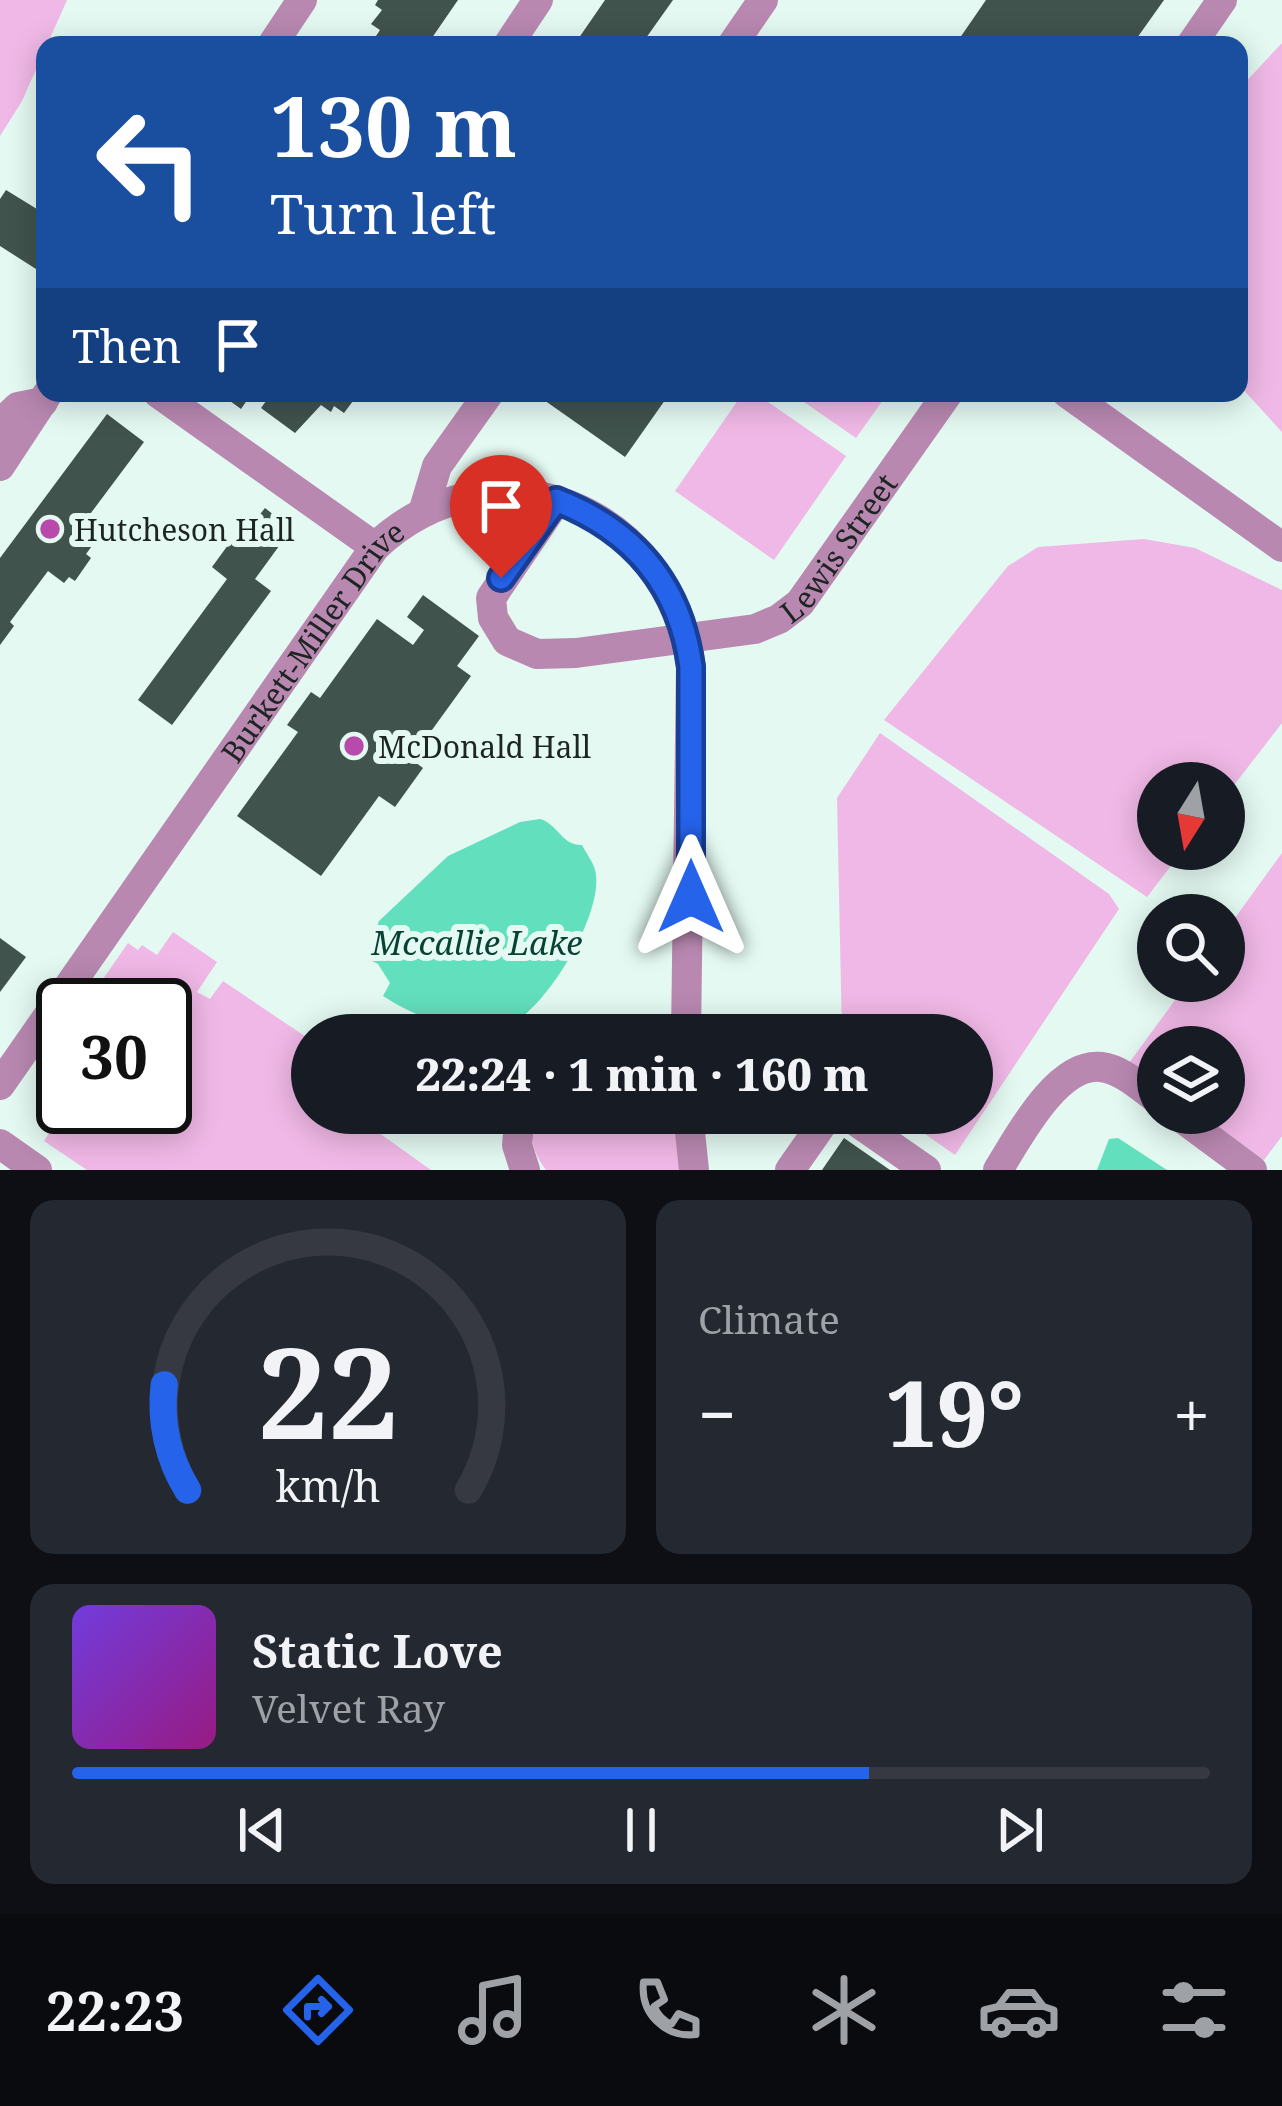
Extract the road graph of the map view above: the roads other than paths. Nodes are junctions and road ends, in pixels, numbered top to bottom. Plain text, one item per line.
1 (302, 0) edge
2 (538, 0) edge
3 (763, 0) edge
4 (1222, 0) edge
5 (278, 36) edge
6 (514, 36) edge
7 (738, 36) edge
8 (1196, 36) edge
9 (36, 401) edge
10 (43, 402) edge
11 (171, 402) edge
12 (483, 402) edge
13 (942, 402) edge
14 (1080, 402) edge
15 (0, 424) edge
16 (0, 466) edge
17 (556, 500) junction
18 (424, 509) junction
19 (375, 547) junction
20 (1282, 547) edge
21 (687, 639) junction
22 (687, 1014) edge
23 (0, 1085) edge
24 (1137, 1087) edge
25 (518, 1134) edge
26 (690, 1134) edge
27 (815, 1134) edge
28 (874, 1134) edge
29 (1203, 1134) edge
30 (0, 1144) edge
31 (37, 1170) edge
32 (525, 1170) edge
33 (694, 1170) edge
34 (790, 1170) edge
35 (926, 1170) edge
36 (998, 1170) edge
37 (1252, 1170) edge

1 - 5 street
2 - 6 street
3 - 7 street
4 - 8 street
9 - 15 street
10 - 16 street
11 - 19 street
12 - 18 street
13 - 21 street, Lewis Street
14 - 20 street
17 - 18 street, Burkett-Miller Drive
17 - 21 street, Burkett-Miller Drive
17 - 21 street, Lewis Street
18 - 19 street, Burkett-Miller Drive
19 - 23 street, Burkett-Miller Drive
21 - 22 street, Burkett-Miller Drive
24 - 36 street
25 - 32 street
26 - 33 street
27 - 34 street
28 - 35 street
29 - 37 street
30 - 31 street

